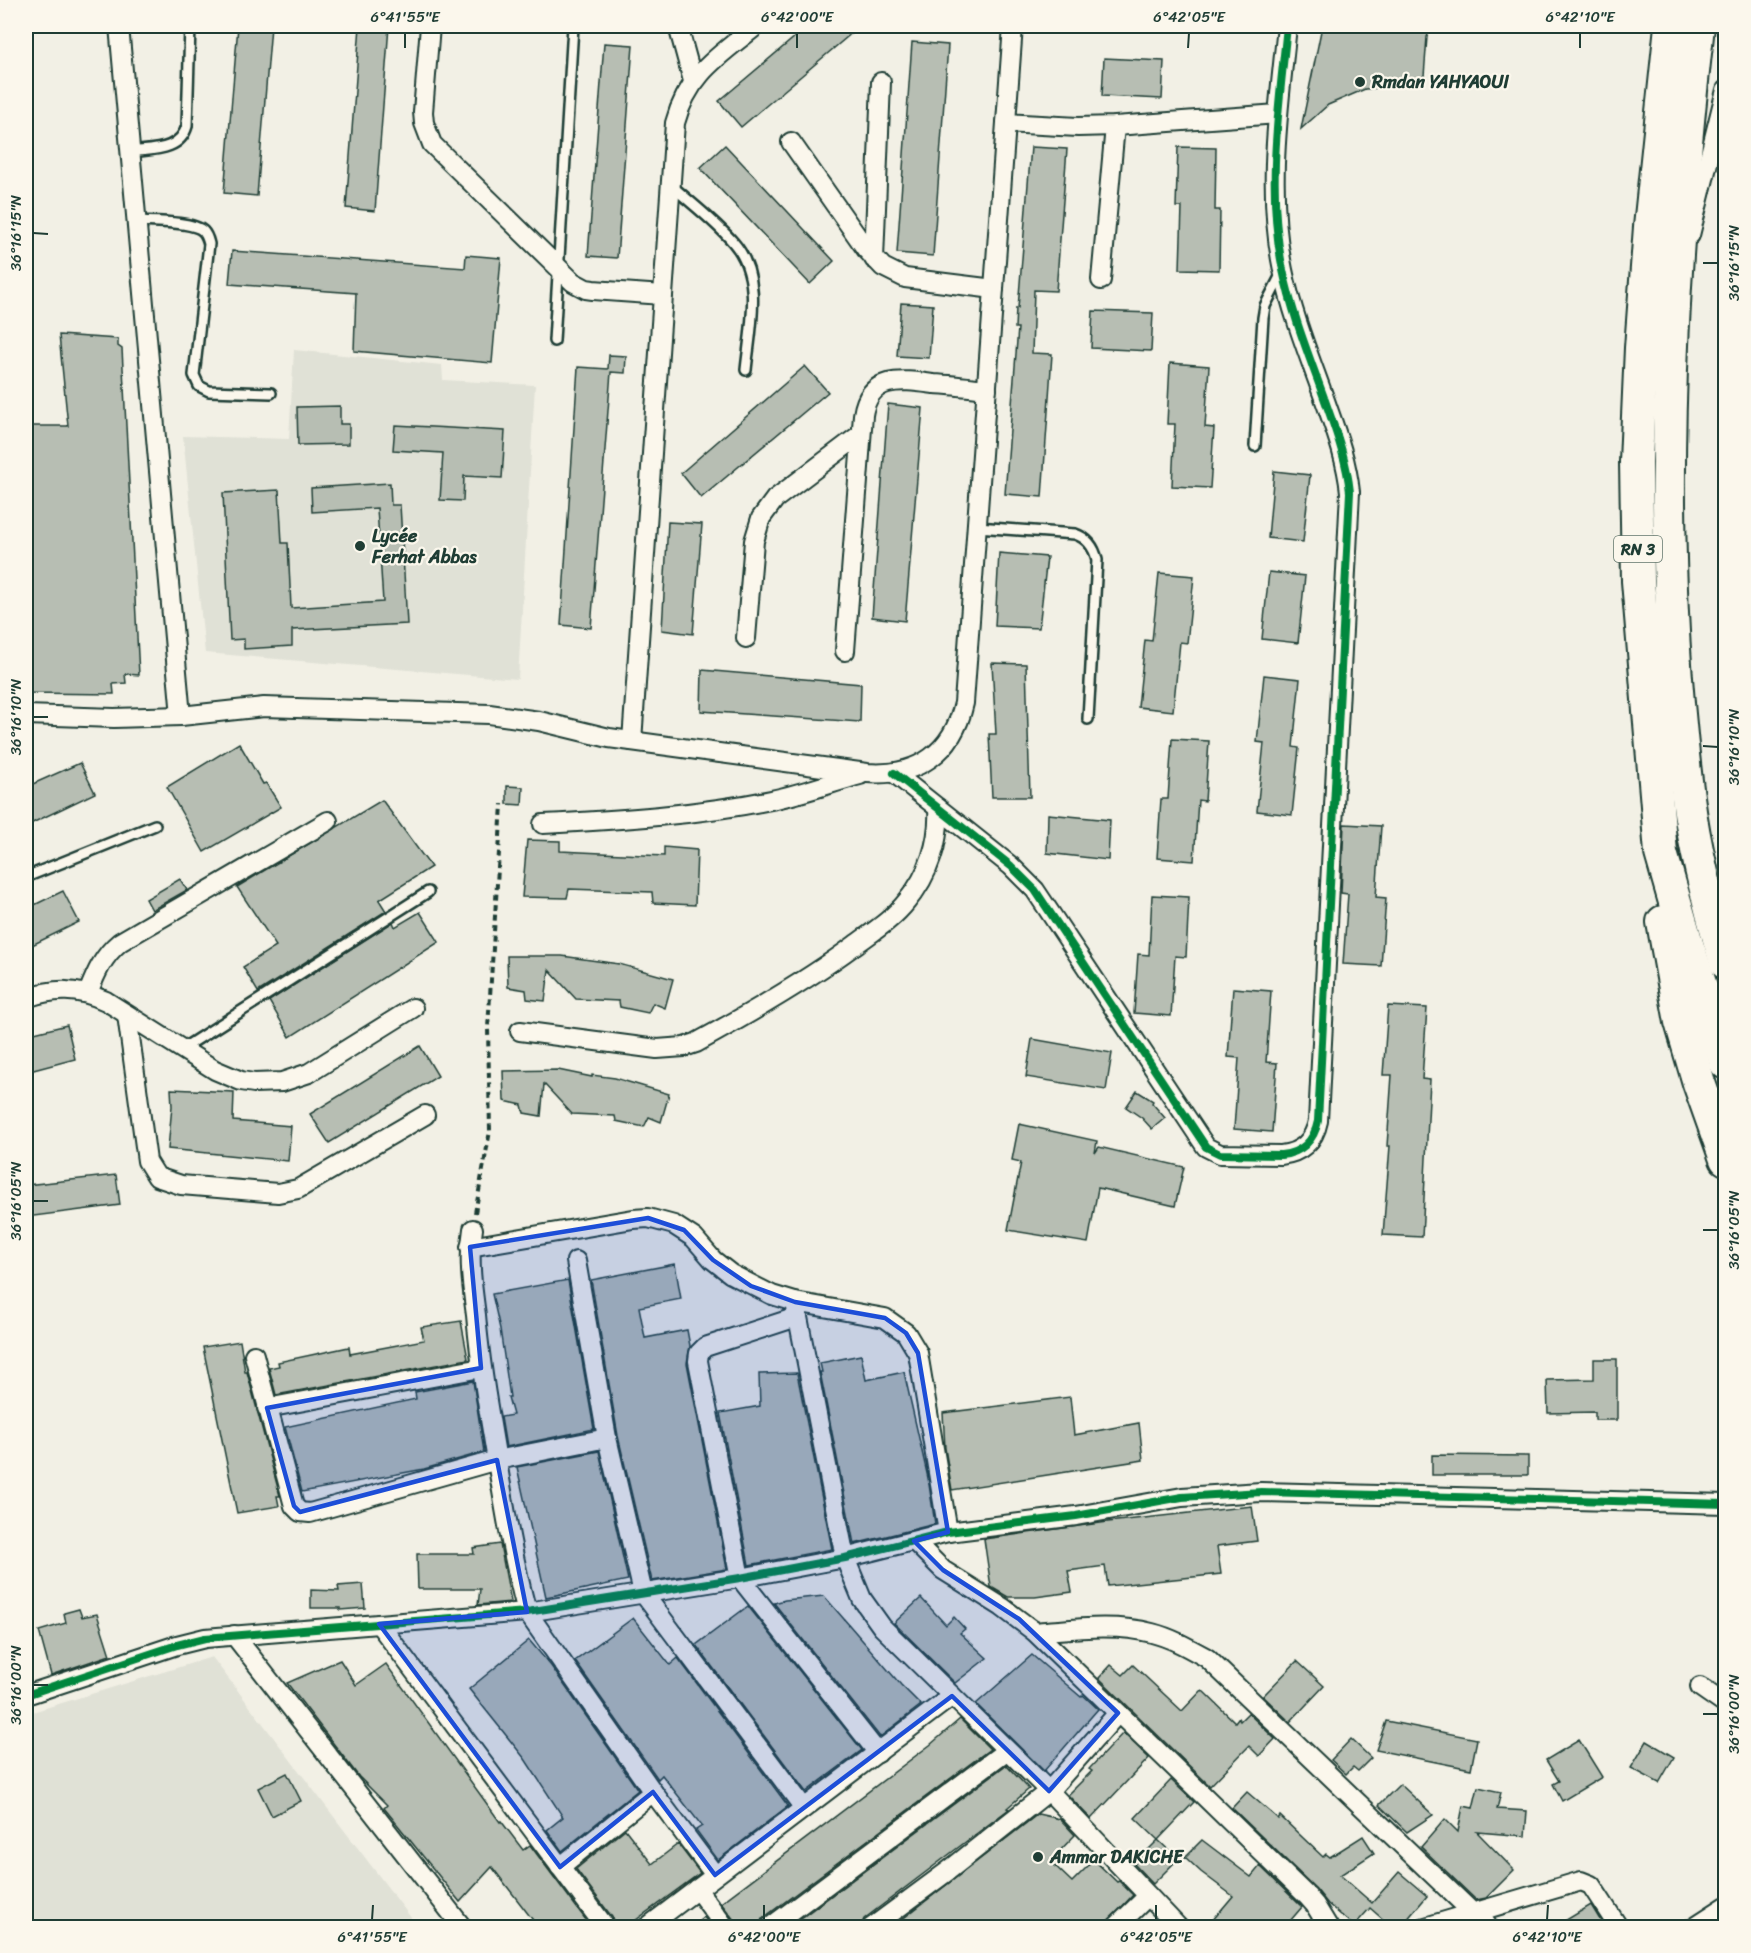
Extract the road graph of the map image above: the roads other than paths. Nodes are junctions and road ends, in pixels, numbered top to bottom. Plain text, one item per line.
1 (119, 26) edge
2 (190, 26) edge
3 (430, 26) edge
4 (573, 26) edge
5 (678, 26) edge
6 (756, 26) edge
7 (1013, 26) edge
8 (1287, 26) edge
9 (1671, 26) edge
10 (1698, 26) edge
11 (693, 81) junction
12 (881, 82) dead end
13 (1725, 90) edge
14 (1278, 114) junction
15 (1006, 123) junction
16 (1114, 126) junction
17 (791, 142) dead end
18 (131, 152) junction
19 (670, 184) junction
20 (137, 221) junction
21 (874, 259) junction
22 (558, 268) junction
23 (1283, 271) junction
24 (1101, 280) dead end
25 (994, 289) junction
26 (663, 295) junction
27 (1674, 304) junction
28 (554, 341) dead end
29 (746, 370) dead end
30 (987, 389) junction
31 (271, 393) dead end
32 (861, 434) junction
33 (1255, 446) dead end
34 (977, 527) junction
35 (746, 639) dead end
36 (845, 651) dead end
37 (26, 715) edge
38 (181, 716) junction
39 (1088, 719) dead end
40 (632, 741) junction
41 (867, 773) junction
42 (894, 773) junction
43 (938, 808) junction
44 (328, 821) dead end
45 (543, 824) dead end
46 (155, 825) dead end
47 (1697, 846) junction
48 (1661, 853) junction
49 (26, 877) edge
50 (428, 892) dead end
51 (1725, 904) edge
52 (1725, 963) edge
53 (88, 993) junction
54 (26, 998) edge
55 (413, 1008) dead end
56 (127, 1015) junction
57 (520, 1030) dead end
58 (182, 1049) junction
59 (1725, 1063) edge
60 (425, 1115) dead end
61 (1725, 1159) edge
62 (473, 1228) road end
63 (470, 1247) junction
64 (576, 1261) dead end
65 (796, 1310) junction
66 (254, 1355) dead end
67 (482, 1368) junction
68 (267, 1408) junction
69 (608, 1438) junction
70 (497, 1460) junction
71 (1725, 1504) edge
72 (948, 1532) junction
73 (914, 1541) junction
74 (844, 1557) junction
75 (740, 1578) junction
76 (643, 1593) junction
77 (527, 1612) junction
78 (379, 1624) junction
79 (1035, 1632) junction
80 (234, 1635) junction
81 (1700, 1687) dead end
82 (26, 1695) edge
83 (952, 1696) junction
84 (1725, 1705) edge
85 (1118, 1713) junction
86 (1006, 1751) junction
87 (878, 1754) junction
88 (1049, 1791) junction
89 (653, 1792) junction
90 (804, 1808) junction
91 (560, 1867) junction
92 (716, 1875) junction
93 (698, 1889) junction
94 (1148, 1896) junction
95 (1725, 1906) edge
96 (1476, 1912) junction
97 (463, 1928) edge
98 (606, 1928) edge
99 (646, 1928) edge
100 (726, 1928) edge
101 (769, 1928) edge
102 (871, 1928) edge
103 (1115, 1928) edge
104 (1179, 1928) edge
105 (1329, 1928) edge
106 (1422, 1928) edge
107 (1489, 1928) edge
108 (1619, 1928) edge
109 (1692, 1928) edge

1 - 18 street
2 - 18 lane
3 - 22 street
4 - 22 lane
5 - 11 street
6 - 11 street
7 - 15 street
8 - 14 street
9 - 48 highway, RN 3
10 - 27 highway, RN 3
11 - 19 street
12 - 21 street
13 - 27 street
14 - 16 street
14 - 23 street
15 - 16 street
15 - 25 street
16 - 24 street
17 - 21 street
18 - 20 street
19 - 26 street
19 - 29 lane
20 - 31 lane
20 - 38 street
21 - 25 street
22 - 26 street
22 - 28 lane
23 - 33 lane
23 - 43 street
25 - 30 street
26 - 40 street
27 - 47 highway, RN 3
30 - 32 street
30 - 34 street
32 - 35 street
32 - 36 street
34 - 39 lane
34 - 42 street
37 - 38 street
38 - 40 street
40 - 41 street
41 - 42 street
41 - 45 street
42 - 43 street
43 - 57 street
44 - 53 street
46 - 49 lane
47 - 51 highway
47 - 52 highway, RN 3
48 - 59 highway, RN 3
48 - 61 highway
50 - 58 lane
53 - 54 street
53 - 56 street
55 - 58 street
56 - 58 street
56 - 60 street
62 - 63 street
63 - 65 street
63 - 67 street
64 - 69 street
65 - 72 street
65 - 74 street
65 - 75 street
66 - 68 street
67 - 68 street
67 - 70 street
68 - 70 street
69 - 70 street
69 - 76 street
70 - 77 street
71 - 72 street
72 - 73 street
73 - 74 street
73 - 79 street
74 - 75 street
74 - 83 street
75 - 76 street
75 - 87 street
76 - 77 street
76 - 90 street
77 - 78 street
77 - 89 street
78 - 80 street
78 - 91 street
79 - 85 street
79 - 96 street
80 - 82 street
80 - 97 street
81 - 84 street
83 - 86 street
83 - 87 street
85 - 88 street
85 - 105 street
86 - 88 street
86 - 101 street
87 - 90 street
88 - 94 street
88 - 102 street
89 - 91 street
89 - 92 street
90 - 92 street
91 - 98 street
92 - 93 street
93 - 99 street
93 - 100 street
94 - 103 street
94 - 104 street
95 - 109 street
96 - 106 street
96 - 107 street
96 - 108 street

